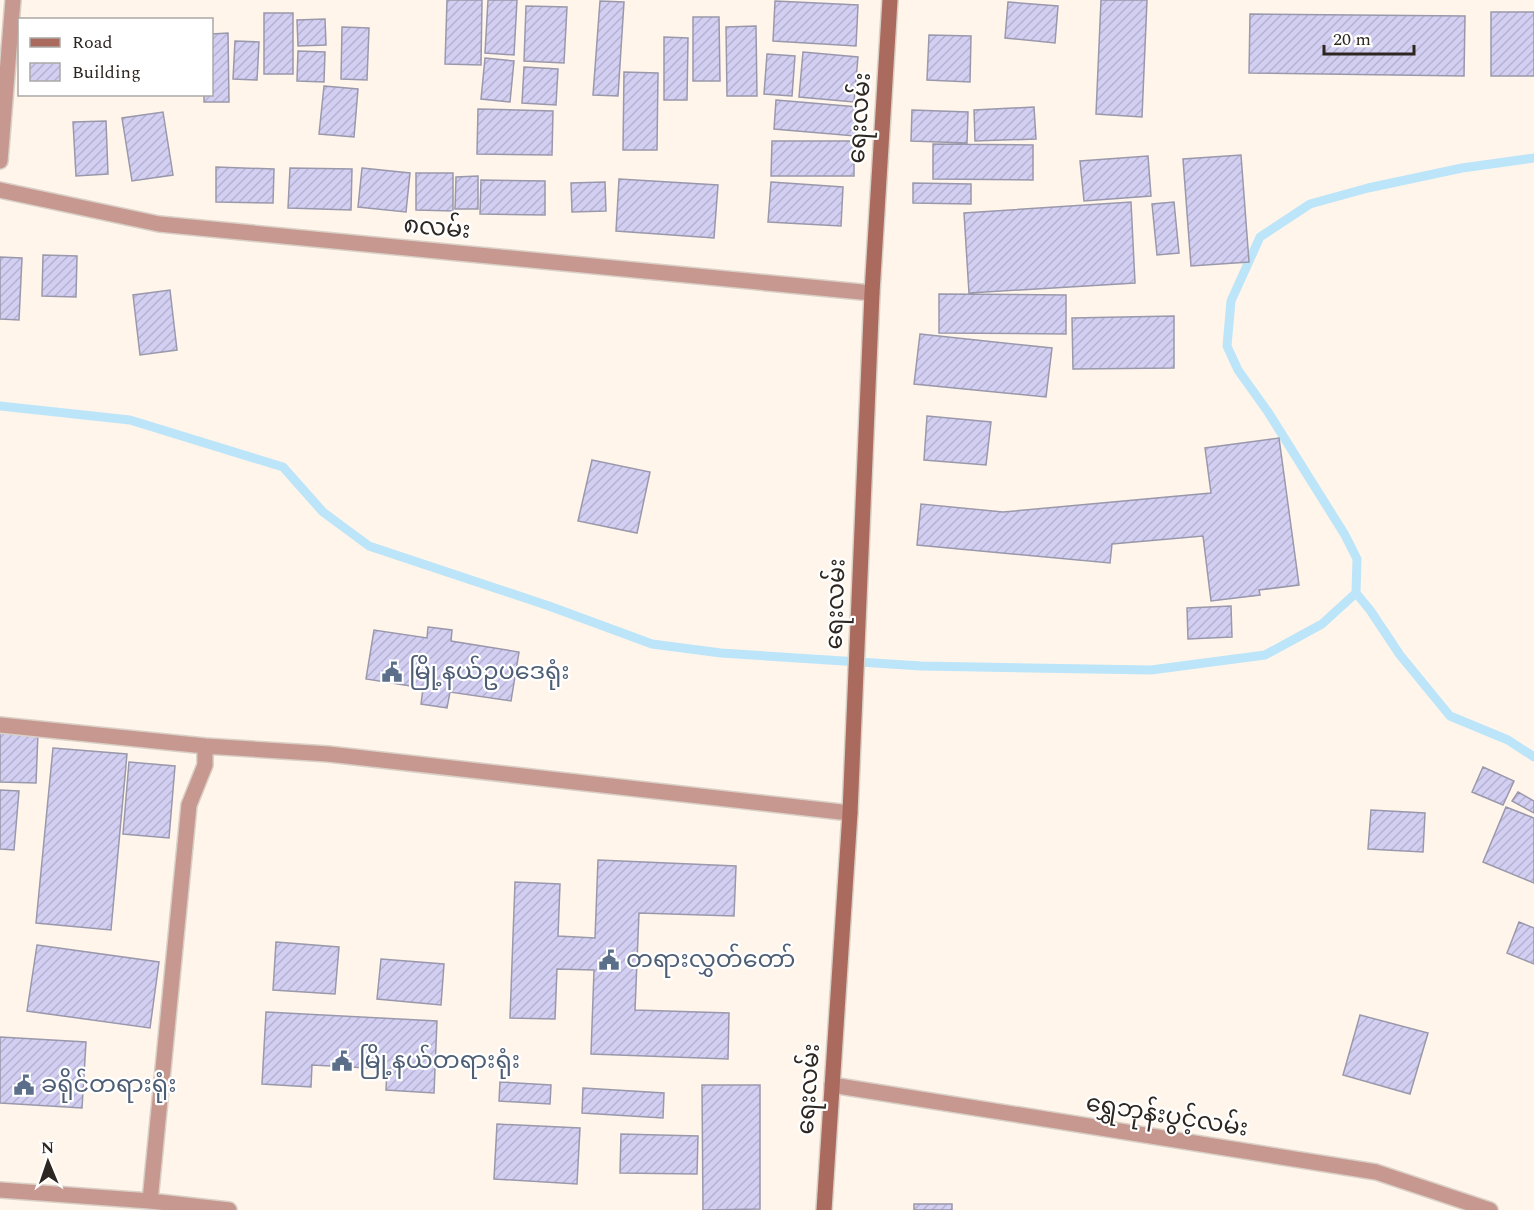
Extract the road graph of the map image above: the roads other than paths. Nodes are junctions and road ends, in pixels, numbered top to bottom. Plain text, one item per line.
1 (13, 0) edge
2 (890, 0) edge
3 (0, 161) edge
4 (0, 190) edge
5 (872, 293) junction
6 (0, 724) edge
7 (205, 746) junction
8 (850, 813) junction
9 (832, 1085) junction
10 (0, 1190) edge
11 (150, 1201) junction
12 (229, 1210) edge
13 (824, 1210) edge
14 (1490, 1210) edge

1 - 3 street
2 - 5 street, ရေးလမ်း
4 - 5 street, ၈လမ်း
5 - 8 street, ရေးလမ်း
6 - 7 street
7 - 8 street
7 - 11 street
8 - 9 street, ရေးလမ်း
9 - 13 street, ရေးလမ်း
9 - 14 street, ရွှေဘုန်းပွင့်လမ်း
10 - 11 street
11 - 12 street

